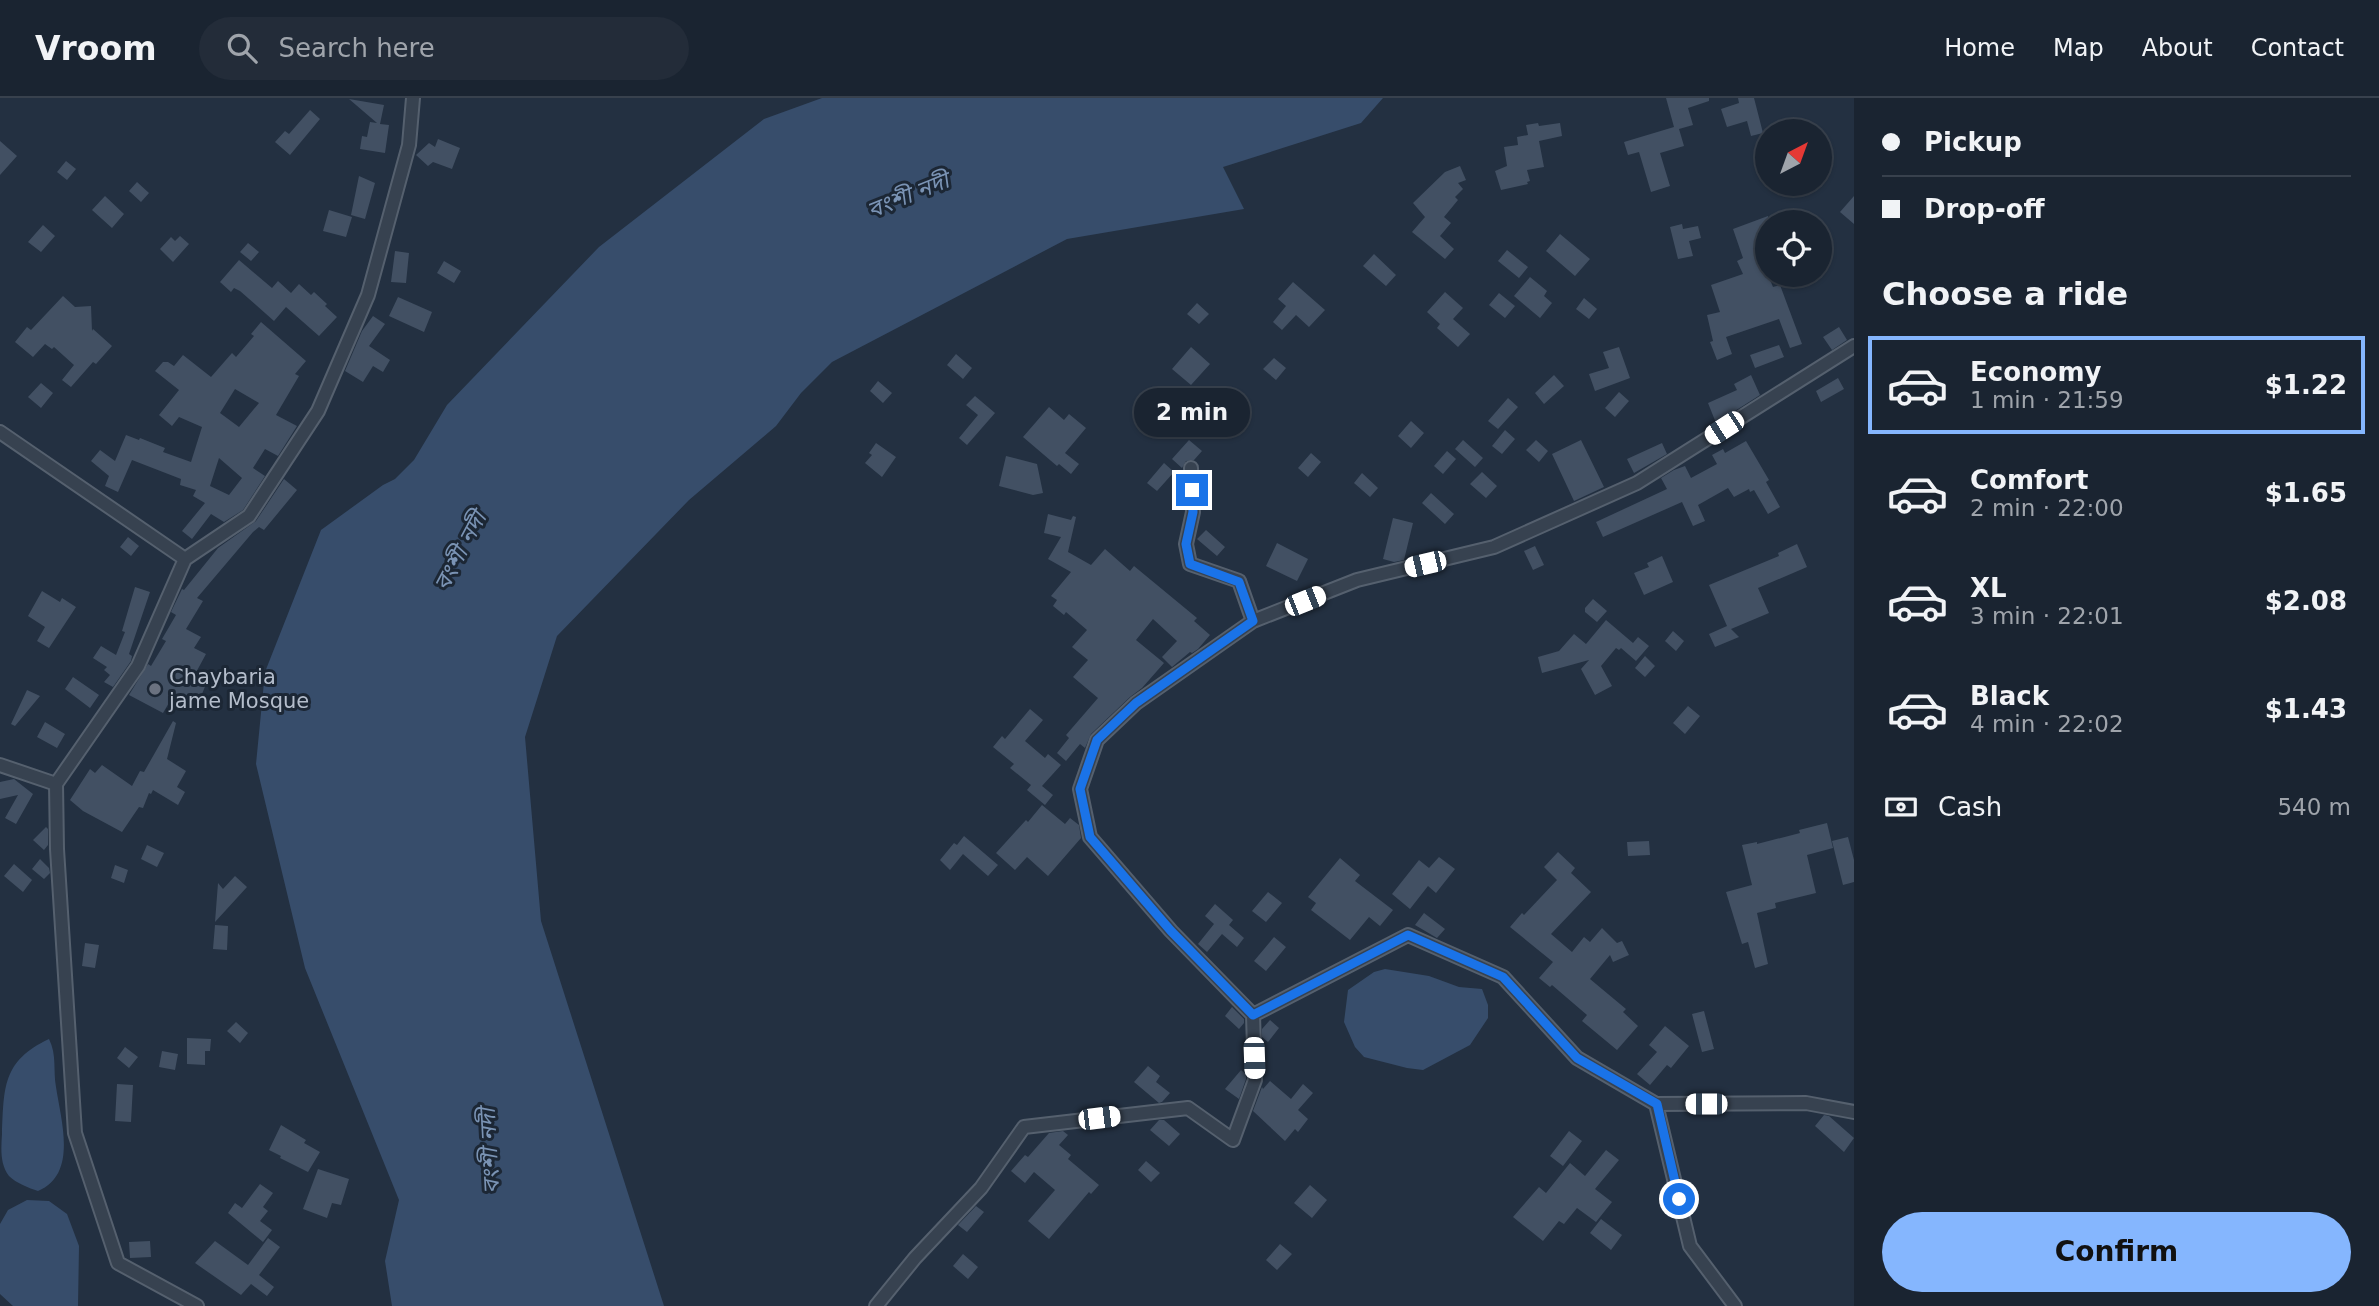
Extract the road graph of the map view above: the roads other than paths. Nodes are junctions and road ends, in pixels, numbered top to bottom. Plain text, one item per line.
1 (412, 98) edge
2 (1854, 346) edge
3 (0, 432) edge
4 (1192, 468) dead end
5 (185, 559) junction
6 (1253, 621) junction
7 (0, 765) edge
8 (56, 783) junction
9 (1253, 1015) junction
10 (1657, 1104) junction
11 (1854, 1112) edge
12 (197, 1306) edge
13 (876, 1306) edge
14 (1735, 1306) edge

1 - 5 street
2 - 6 street
3 - 5 street
4 - 6 street
5 - 8 street
6 - 9 street
7 - 8 street
8 - 12 street
9 - 10 street
9 - 13 street
10 - 11 street
10 - 14 street

